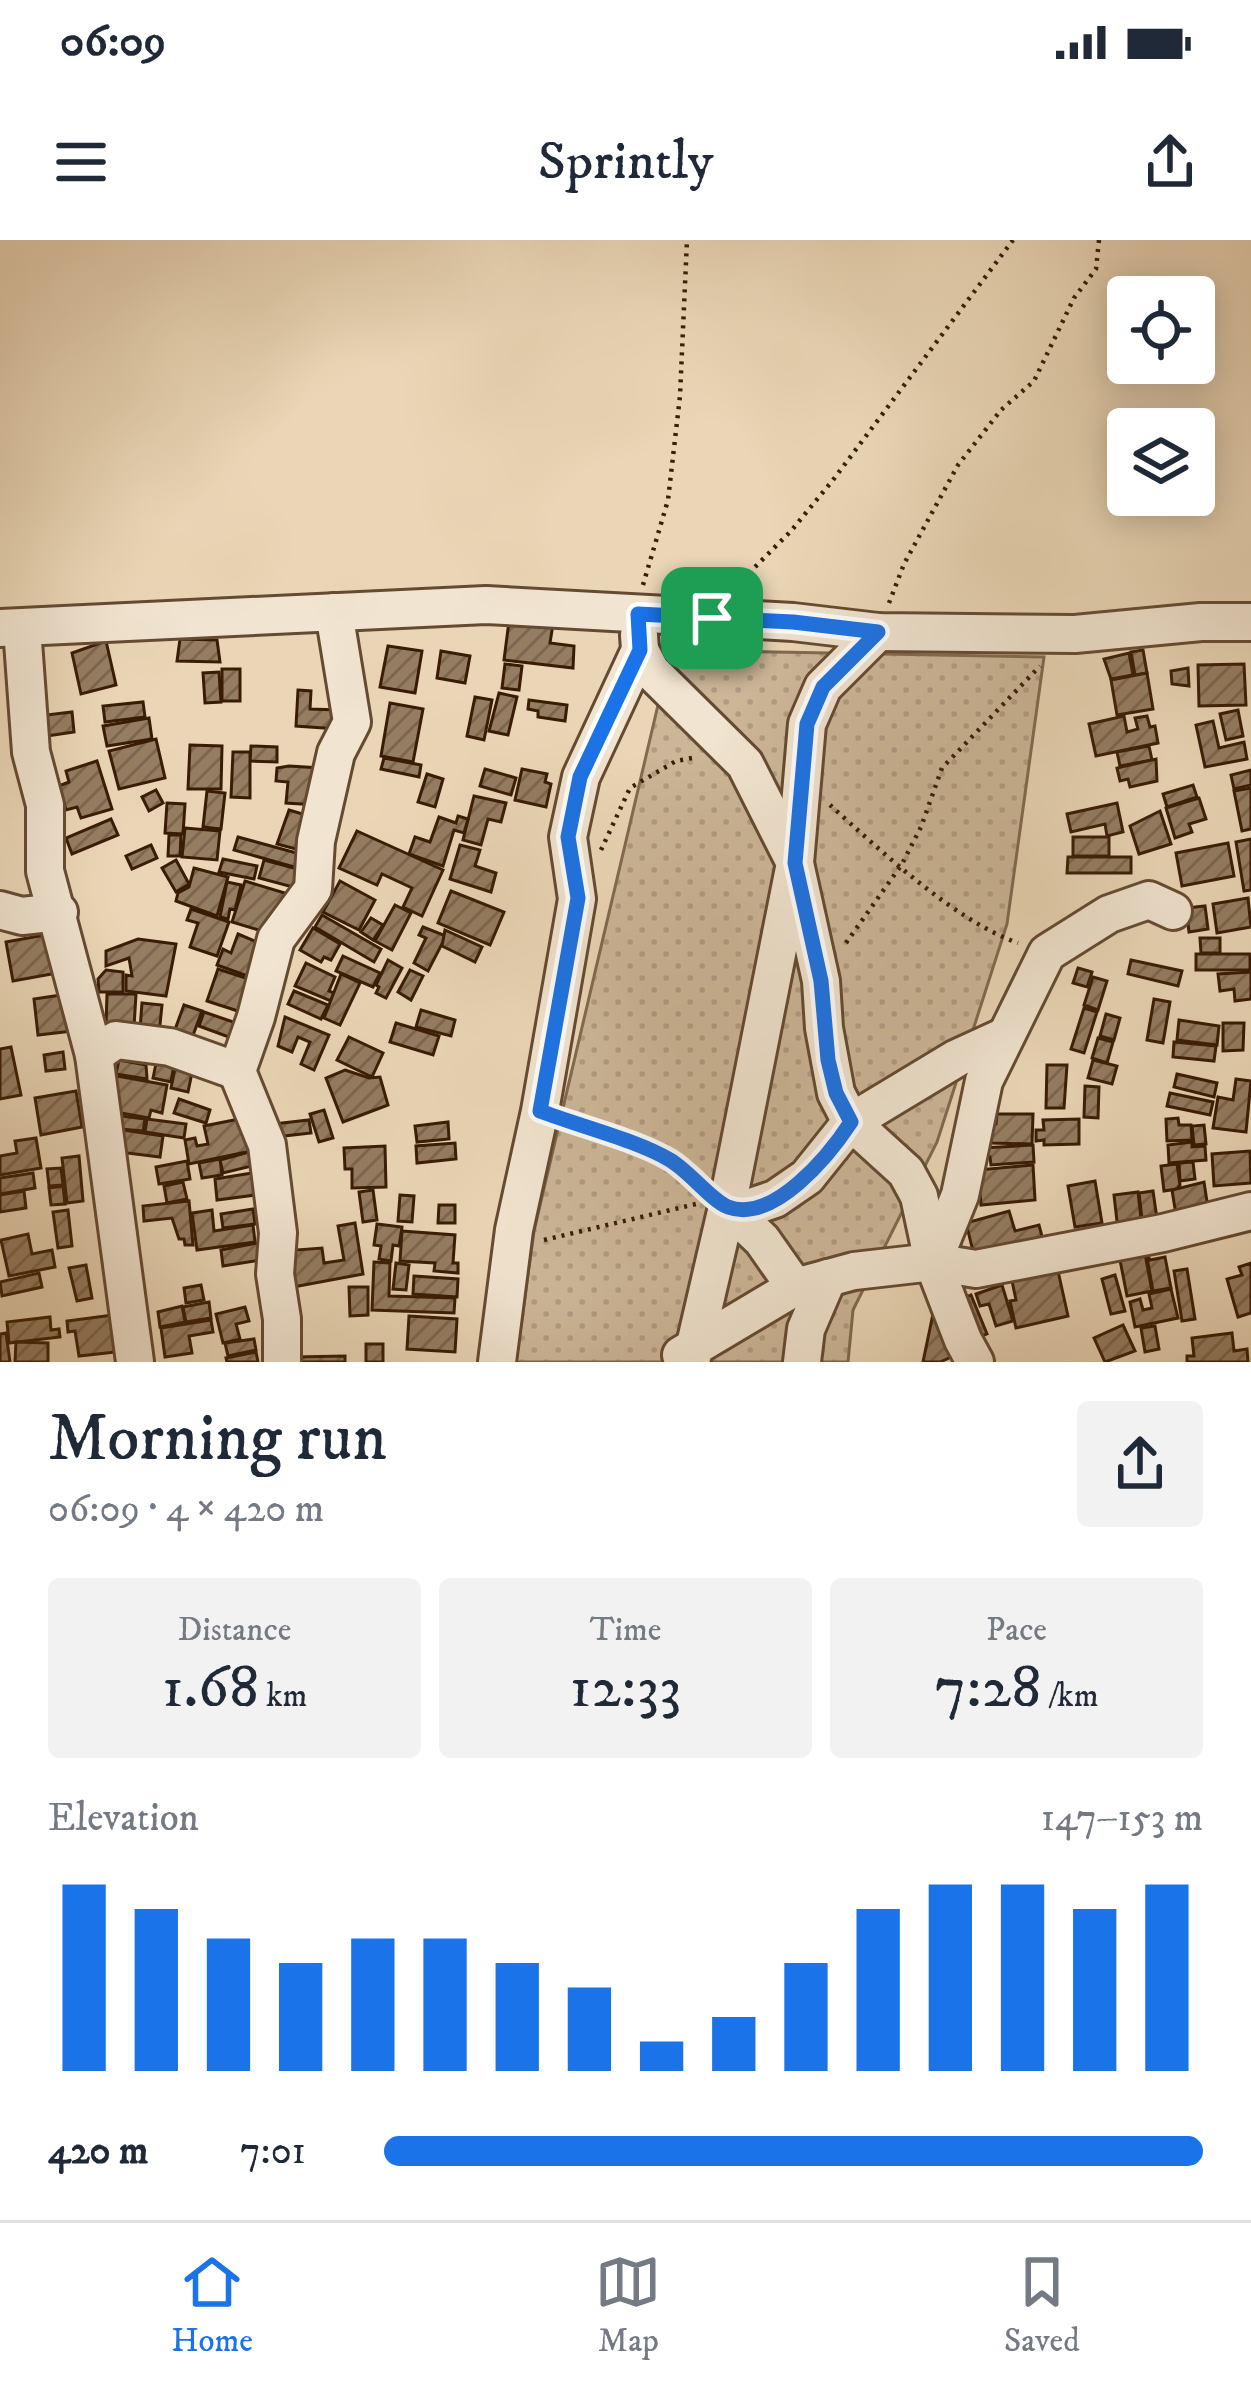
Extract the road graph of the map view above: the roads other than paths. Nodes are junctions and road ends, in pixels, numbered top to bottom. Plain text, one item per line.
1 (334, 612) junction
2 (1251, 622) edge
3 (11, 628) edge
4 (639, 632) junction
5 (878, 632) junction
6 (795, 863) junction
7 (0, 910) edge
8 (1173, 911) dead end
9 (59, 912) junction
10 (1004, 1036) junction
11 (94, 1055) junction
12 (237, 1071) junction
13 (851, 1122) junction
14 (727, 1207) junction
15 (1251, 1211) edge
16 (933, 1262) junction
17 (811, 1283) junction
18 (684, 1358) edge
19 (135, 1362) edge
20 (282, 1362) edge
21 (497, 1362) edge
22 (802, 1362) edge
23 (975, 1362) edge

1 - 3 street
1 - 4 street
1 - 12 street
2 - 5 street
3 - 9 street
4 - 5 street
4 - 6 street
4 - 21 street
5 - 6 street
6 - 13 street
6 - 14 street
7 - 9 street
8 - 10 street
9 - 11 street
10 - 13 street
10 - 16 street
11 - 12 street
11 - 19 street
12 - 20 street
13 - 14 street
13 - 16 street
14 - 17 street
14 - 18 street
15 - 16 street
16 - 17 street
16 - 23 street
17 - 18 street
17 - 22 street

